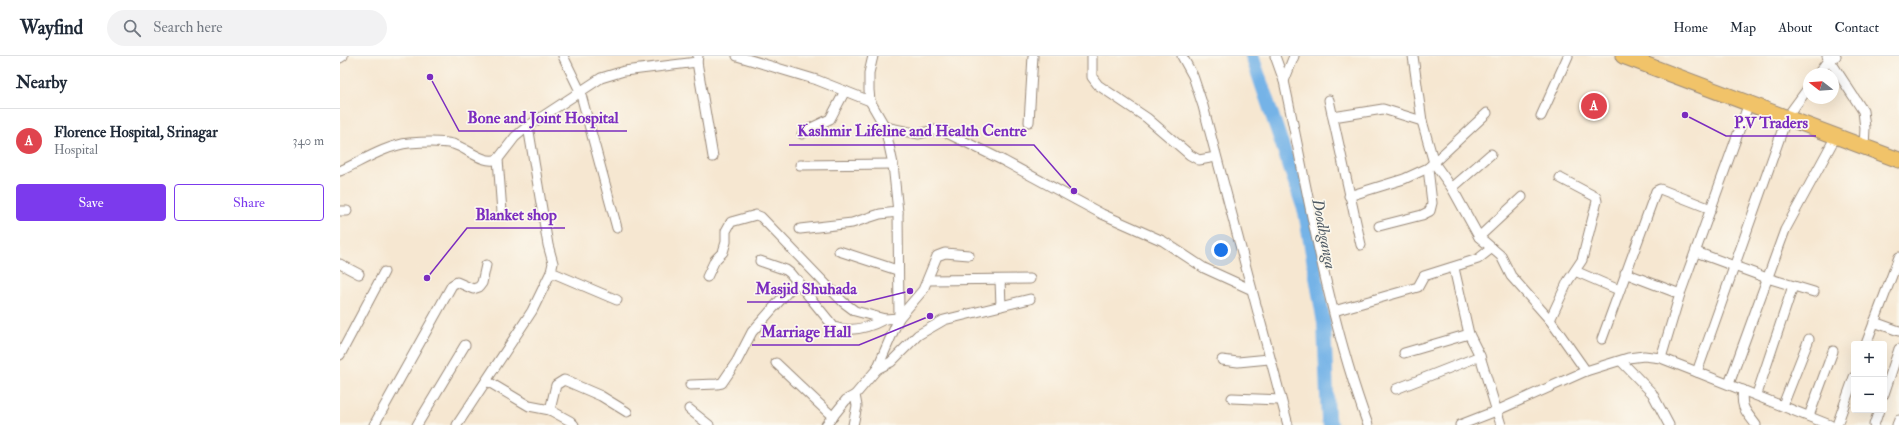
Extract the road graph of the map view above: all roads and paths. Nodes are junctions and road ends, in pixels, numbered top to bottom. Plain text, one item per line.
1 (343, 56) edge
2 (563, 56) edge
3 (738, 56) edge
4 (873, 56) edge
5 (1032, 56) edge
6 (1092, 56) edge
7 (1182, 56) edge
8 (1275, 56) edge
9 (1294, 56) edge
10 (1413, 56) edge
11 (1568, 56) edge
12 (1623, 56) edge
13 (1831, 57) edge
14 (340, 58) edge
15 (697, 59) edge
16 (1823, 68) edge
17 (1284, 81) junction
18 (580, 91) junction
19 (845, 91) junction
20 (1803, 95) edge
21 (1329, 100) dead end
22 (870, 101) junction
23 (1749, 103) junction
24 (1487, 113) dead end
25 (1541, 116) dead end
26 (1333, 117) junction
27 (1787, 118) junction
28 (1422, 121) junction
29 (1028, 122) dead end
30 (528, 126) junction
31 (885, 127) junction
32 (802, 134) dead end
33 (1836, 136) junction
34 (1864, 147) junction
35 (1491, 154) dead end
36 (713, 157) dead end
37 (1216, 157) junction
38 (498, 159) junction
39 (1899, 160) edge
40 (893, 164) junction
41 (800, 165) dead end
42 (1431, 166) junction
43 (340, 171) edge
44 (1560, 178) dead end
45 (1452, 188) junction
46 (1349, 196) junction
47 (1522, 197) dead end
48 (1711, 209) junction
49 (502, 212) dead end
50 (898, 212) junction
51 (1379, 226) dead end
52 (617, 228) dead end
53 (800, 229) dead end
54 (1479, 237) junction
55 (1361, 245) dead end
56 (1492, 248) junction
57 (839, 252) dead end
58 (1696, 252) junction
59 (969, 255) dead end
60 (1899, 257) edge
61 (760, 260) dead end
62 (340, 264) edge
63 (486, 265) dead end
64 (1733, 266) junction
65 (1454, 268) junction
66 (897, 270) junction
67 (1576, 271) junction
68 (384, 272) dead end
69 (551, 272) junction
70 (1625, 273) junction
71 (359, 274) dead end
72 (707, 277) dead end
73 (1767, 278) junction
74 (1030, 279) dead end
75 (798, 280) junction
76 (928, 280) junction
77 (1000, 280) junction
78 (1793, 286) junction
79 (1250, 289) junction
80 (1619, 290) junction
81 (1814, 292) dead end
82 (1680, 294) junction
83 (1030, 299) dead end
84 (617, 300) dead end
85 (1001, 306) junction
86 (1334, 311) junction
87 (899, 318) junction
88 (885, 319) junction
89 (1550, 320) junction
90 (1874, 322) junction
91 (1899, 331) edge
92 (1469, 334) junction
93 (1602, 339) dead end
94 (1809, 339) dead end
95 (1867, 341) edge
96 (465, 345) dead end
97 (1899, 349) edge
98 (1834, 351) dead end
99 (1404, 354) dead end
100 (340, 355) edge
101 (1480, 356) junction
102 (1661, 358) junction
103 (1269, 359) junction
104 (1222, 360) dead end
105 (1621, 361) junction
106 (776, 363) dead end
107 (877, 369) junction
108 (1586, 371) junction
109 (1697, 372) junction
110 (487, 381) junction
111 (1729, 384) junction
112 (690, 385) dead end
113 (1851, 385) edge
114 (1887, 385) edge
115 (1396, 389) dead end
116 (1743, 390) junction
117 (1756, 394) junction
118 (855, 395) junction
119 (1232, 398) dead end
120 (1280, 400) junction
121 (1783, 405) junction
122 (689, 409) dead end
123 (550, 410) junction
124 (1496, 411) junction
125 (627, 412) dead end
126 (1878, 413) edge
127 (1809, 416) junction
128 (833, 417) junction
129 (1899, 420) edge
130 (374, 425) edge
131 (417, 425) edge
132 (457, 425) edge
133 (574, 425) edge
134 (709, 425) edge
135 (826, 425) edge
136 (853, 425) edge
137 (1288, 425) edge
138 (1368, 425) edge
139 (1460, 425) edge
140 (1501, 425) edge
141 (1669, 425) edge
142 (1756, 425) edge
143 (1830, 425) edge
144 (1837, 425) edge
145 (1874, 425) edge
146 (1897, 425) edge

1 - 14 street
2 - 18 street
3 - 19 street
4 - 22 street
5 - 29 street
6 - 37 street
7 - 37 street
8 - 17 street
9 - 17 street
10 - 28 street
11 - 25 street
12 - 23 main road
13 - 16 street
13 - 34 street
15 - 18 street
15 - 36 street
17 - 86 street
18 - 30 street
18 - 52 street
19 - 22 street
19 - 32 street
20 - 27 street
21 - 26 street
22 - 31 street
23 - 27 main road
23 - 48 street
24 - 42 street
26 - 28 street
26 - 46 street
27 - 33 main road
27 - 64 street
28 - 42 street
30 - 38 street
30 - 69 street
31 - 40 street
31 - 79 street
33 - 34 main road
33 - 73 street
34 - 39 main road
35 - 45 street
37 - 79 street
38 - 43 street
38 - 49 street
40 - 41 street
40 - 50 street
42 - 45 street
42 - 46 street
42 - 51 street
44 - 67 street
45 - 54 street
46 - 55 street
47 - 54 street
48 - 58 street
48 - 70 street
50 - 53 street
50 - 66 street
54 - 56 street
56 - 65 street
56 - 89 street
57 - 66 street
58 - 64 street
58 - 82 street
59 - 76 street
60 - 90 street
61 - 75 street
62 - 71 street
63 - 130 street
64 - 73 street
64 - 109 street
65 - 86 street
65 - 92 street
66 - 87 street
67 - 80 street
67 - 89 street
68 - 100 street
69 - 84 street
69 - 110 street
70 - 80 street
70 - 82 street
72 - 88 street
73 - 78 street
73 - 111 street
74 - 77 street
75 - 88 street
75 - 112 street
76 - 77 street
76 - 87 street
77 - 85 street
78 - 81 street
78 - 117 street
79 - 103 street
80 - 93 street
82 - 102 street
83 - 85 street
85 - 107 street
86 - 138 street
87 - 88 street
87 - 107 street
89 - 108 street
90 - 91 street
90 - 95 street
92 - 99 street
92 - 101 street
94 - 121 street
96 - 131 street
97 - 114 street
98 - 127 street
101 - 115 street
101 - 124 street
102 - 105 street
102 - 109 street
103 - 104 street
103 - 120 street
105 - 108 street
105 - 141 street
106 - 128 street
107 - 118 street
108 - 124 street
109 - 111 street
110 - 123 street
110 - 132 street
111 - 116 street
113 - 144 street
116 - 117 street
116 - 142 street
117 - 121 street
118 - 128 street
118 - 136 street
119 - 120 street
120 - 137 street
121 - 127 street
122 - 134 street
123 - 125 street
123 - 133 street
124 - 139 street
124 - 140 street
126 - 145 street
127 - 143 street
128 - 135 street
129 - 146 street

